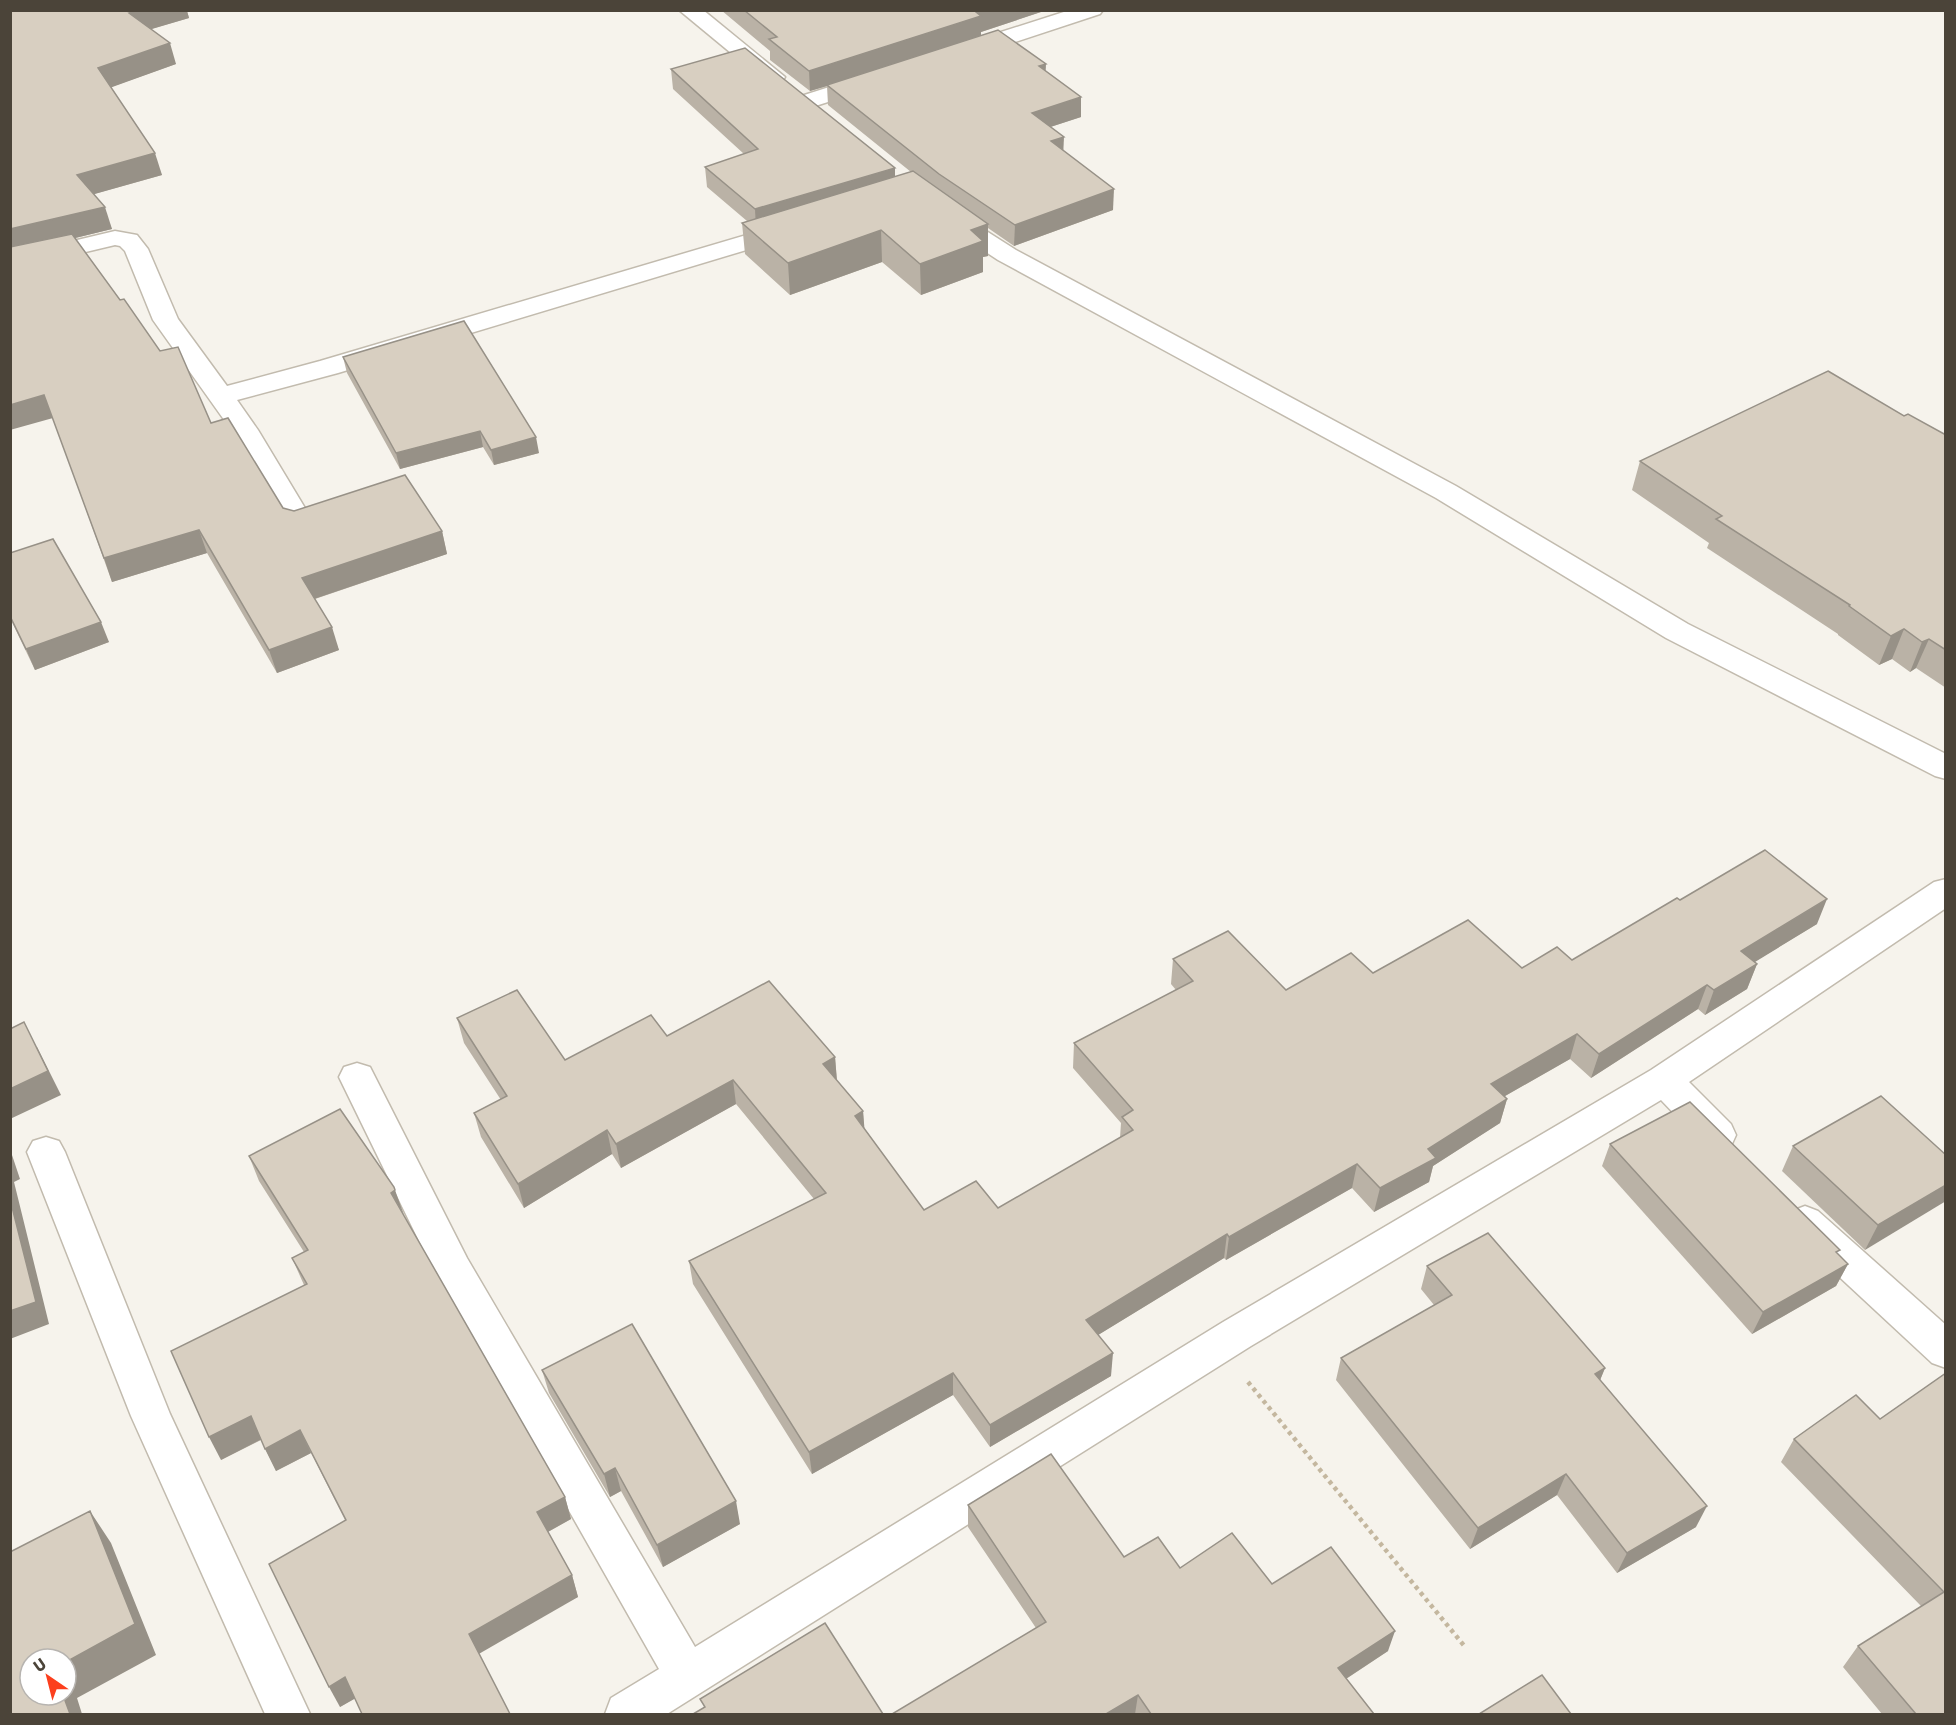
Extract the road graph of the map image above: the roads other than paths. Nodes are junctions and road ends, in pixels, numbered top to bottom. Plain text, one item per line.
1 (689, 10) edge
2 (1093, 10) edge
3 (949, 56) edge
4 (894, 74) edge
5 (933, 205) edge
6 (810, 223) edge
7 (10, 263) edge
8 (222, 396) junction
9 (300, 523) edge
10 (1946, 768) edge
11 (1946, 891) edge
12 (357, 1077) dead end
13 (1664, 1080) junction
14 (46, 1152) dead end
15 (1745, 1162) edge
16 (1778, 1195) edge
17 (1946, 1351) edge
18 (687, 1676) junction
19 (288, 1714) edge
20 (627, 1714) edge

1 - 4 street
2 - 3 street
5 - 10 street
6 - 8 street
7 - 8 street
8 - 9 street
11 - 13 street
12 - 18 street
13 - 15 street
13 - 18 street
14 - 19 street
16 - 17 street
18 - 20 street

